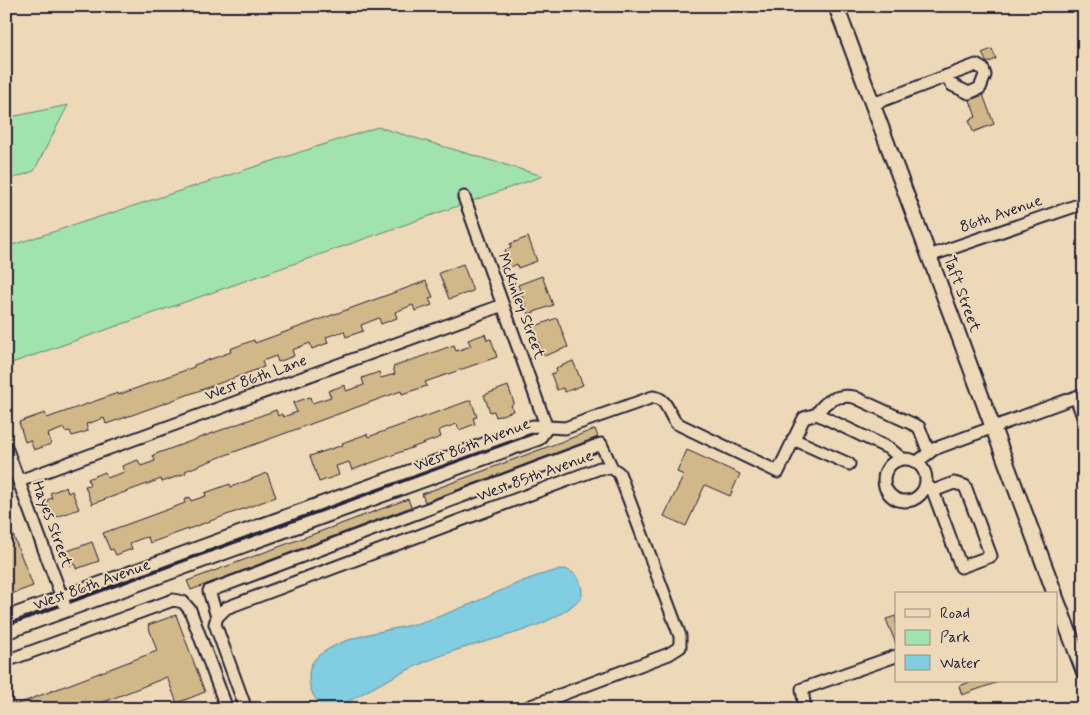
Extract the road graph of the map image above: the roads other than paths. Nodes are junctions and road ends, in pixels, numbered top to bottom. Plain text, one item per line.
1 (836, 6) edge
2 (946, 76) dead end
3 (873, 104) junction
4 (464, 197) dead end
5 (1084, 203) edge
6 (929, 256) junction
7 (504, 305) junction
8 (1080, 396) edge
9 (817, 414) junction
10 (1084, 420) edge
11 (993, 427) junction
12 (547, 428) junction
13 (794, 439) junction
14 (6, 447) edge
15 (929, 453) junction
16 (902, 459) junction
17 (917, 462) junction
18 (849, 464) dead end
19 (612, 468) junction
20 (19, 481) junction
21 (929, 487) junction
22 (1054, 592) edge
23 (62, 598) junction
24 (1058, 603) edge
25 (67, 611) junction
26 (6, 617) edge
27 (217, 617) junction
28 (6, 633) edge
29 (895, 656) edge
30 (6, 661) edge
31 (1084, 672) edge
32 (227, 709) edge
33 (246, 709) edge
34 (523, 709) edge
35 (805, 709) edge

1 - 3 main road, Taft Street
2 - 3 street
3 - 6 main road, Taft Street
4 - 7 street, McKinley Street
5 - 6 street, 86th Avenue
6 - 11 main road, Taft Street
7 - 12 street, McKinley Street
7 - 20 street, West 86th Lane
8 - 10 street
8 - 11 street
9 - 13 street
9 - 15 street
9 - 16 street
11 - 15 street
11 - 22 main road, Taft Street
12 - 13 street
12 - 23 street, West 86th Avenue
12 - 25 street, West 86th Avenue
13 - 18 street
14 - 20 street, Hayes Street
15 - 17 street
16 - 17 street
16 - 21 street
17 - 21 street
19 - 27 street, West 85th Avenue
19 - 27 street
19 - 34 street, West 85th Avenue
20 - 23 street, Hayes Street
21 - 21 street
23 - 25 street, Hayes Street
23 - 26 street, West 86th Avenue
24 - 31 main road
25 - 28 street, West 86th Avenue
27 - 33 street
29 - 35 street
30 - 32 street

